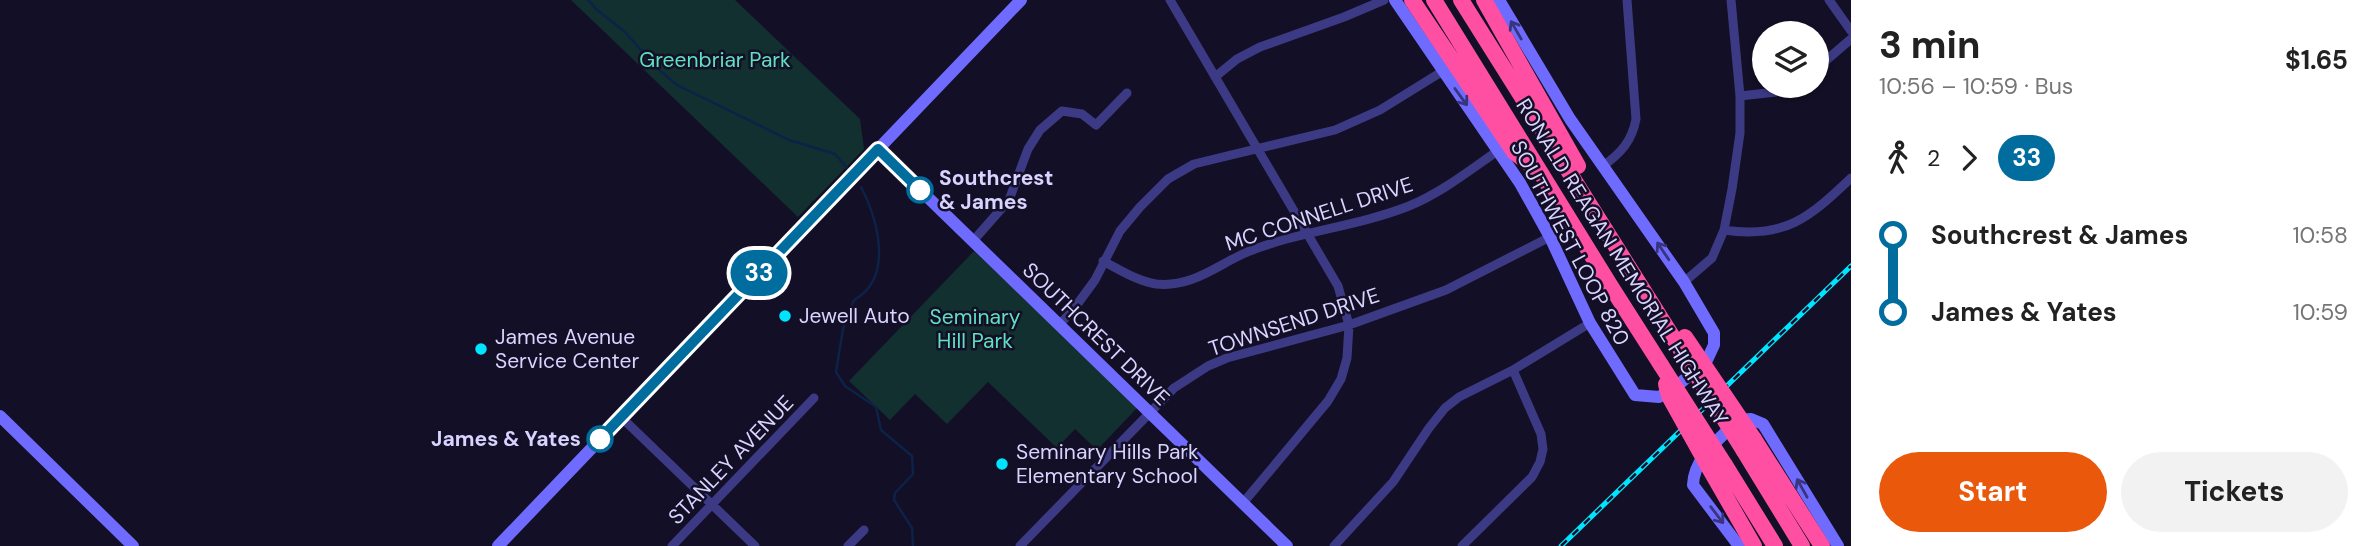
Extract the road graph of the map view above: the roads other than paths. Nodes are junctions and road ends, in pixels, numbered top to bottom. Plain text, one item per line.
1 (1021, 0) edge
2 (1170, 0) edge
3 (1384, 0) edge
4 (1395, 0) edge
5 (1412, 0) edge
6 (1434, 0) edge
7 (1461, 0) edge
8 (1484, 0) edge
9 (1499, 0) edge
10 (1626, 0) edge
11 (1731, 0) edge
12 (1829, 0) edge
13 (1851, 31) edge
14 (1851, 39) edge
15 (1829, 58) edge
16 (1443, 71) junction
17 (1215, 77) junction
18 (1126, 93) dead end
19 (1752, 95) edge
20 (1740, 96) junction
21 (1256, 148) junction
22 (878, 149) junction
23 (1499, 150) junction
24 (1603, 166) junction
25 (1544, 177) junction
26 (1851, 178) edge
27 (1581, 188) junction
28 (1724, 230) junction
29 (1307, 232) junction
30 (1550, 237) junction
31 (973, 241) junction
32 (1103, 261) junction
33 (1684, 282) junction
34 (1590, 323) junction
35 (1059, 325) junction
36 (1349, 325) junction
37 (1661, 365) junction
38 (1513, 370) junction
39 (814, 398) dead end
40 (1149, 412) junction
41 (621, 417) junction
42 (2, 422) edge
43 (1749, 445) junction
44 (1242, 503) junction
45 (712, 505) junction
46 (864, 530) dead end
47 (133, 546) edge
48 (498, 546) edge
49 (672, 546) edge
50 (755, 546) edge
51 (848, 546) edge
52 (1020, 546) edge
53 (1287, 546) edge
54 (1334, 546) edge
55 (1462, 546) edge
56 (1739, 546) edge
57 (1754, 546) edge
58 (1775, 546) edge
59 (1802, 546) edge
60 (1822, 546) edge
61 (1838, 546) edge

1 - 22 main road
2 - 17 street
3 - 17 street
4 - 16 main road, SOUTHWEST LOOP 820
5 - 25 highway
6 - 25 highway, RONALD REAGAN MEMORIAL HIGHWAY
7 - 27 highway, RONALD REAGAN MEMORIAL HIGHWAY
8 - 27 highway
24 -> 9 main road, SOUTHWEST LOOP 820
10 - 24 street
11 - 20 street
12 - 13 street
14 - 15 street
16 - 21 street
16 -> 23 main road, SOUTHWEST LOOP 820
17 - 21 street
18 - 31 street
19 - 20 street
20 - 28 street
21 - 29 street
21 - 32 street
22 - 31 main road, SOUTHCREST DRIVE
22 - 41 main road
23 - 29 street, MC CONNELL DRIVE
23 - 30 main road, SOUTHWEST LOOP 820
33 -> 24 main road, SOUTHWEST LOOP 820
25 - 37 highway, RONALD REAGAN MEMORIAL HIGHWAY
26 - 28 street
27 - 43 highway, RONALD REAGAN MEMORIAL HIGHWAY, bridge
28 - 33 street
29 - 32 street, MC CONNELL DRIVE
29 - 36 street
30 - 34 main road, SOUTHWEST LOOP 820
30 - 36 street, TOWNSEND DRIVE
31 - 35 main road, SOUTHCREST DRIVE
32 - 35 street
33 - 34 main road, SOUTHWEST LOOP 820
34 - 38 street
35 - 40 main road, SOUTHCREST DRIVE
36 - 40 street, TOWNSEND DRIVE
36 - 44 street
37 - 57 highway, bridge
37 - 58 highway, RONALD REAGAN MEMORIAL HIGHWAY, bridge
38 - 54 street
38 - 55 street
39 - 45 street, STANLEY AVENUE
40 - 44 main road, SOUTHCREST DRIVE
40 - 52 street, TOWNSEND DRIVE
41 - 45 street
41 - 48 main road
42 - 47 main road
43 - 59 highway, RONALD REAGAN MEMORIAL HIGHWAY
43 - 60 highway
44 - 53 main road, SOUTHCREST DRIVE
45 - 49 street, STANLEY AVENUE
45 - 50 street
46 - 51 street
61 -> 56 main road

